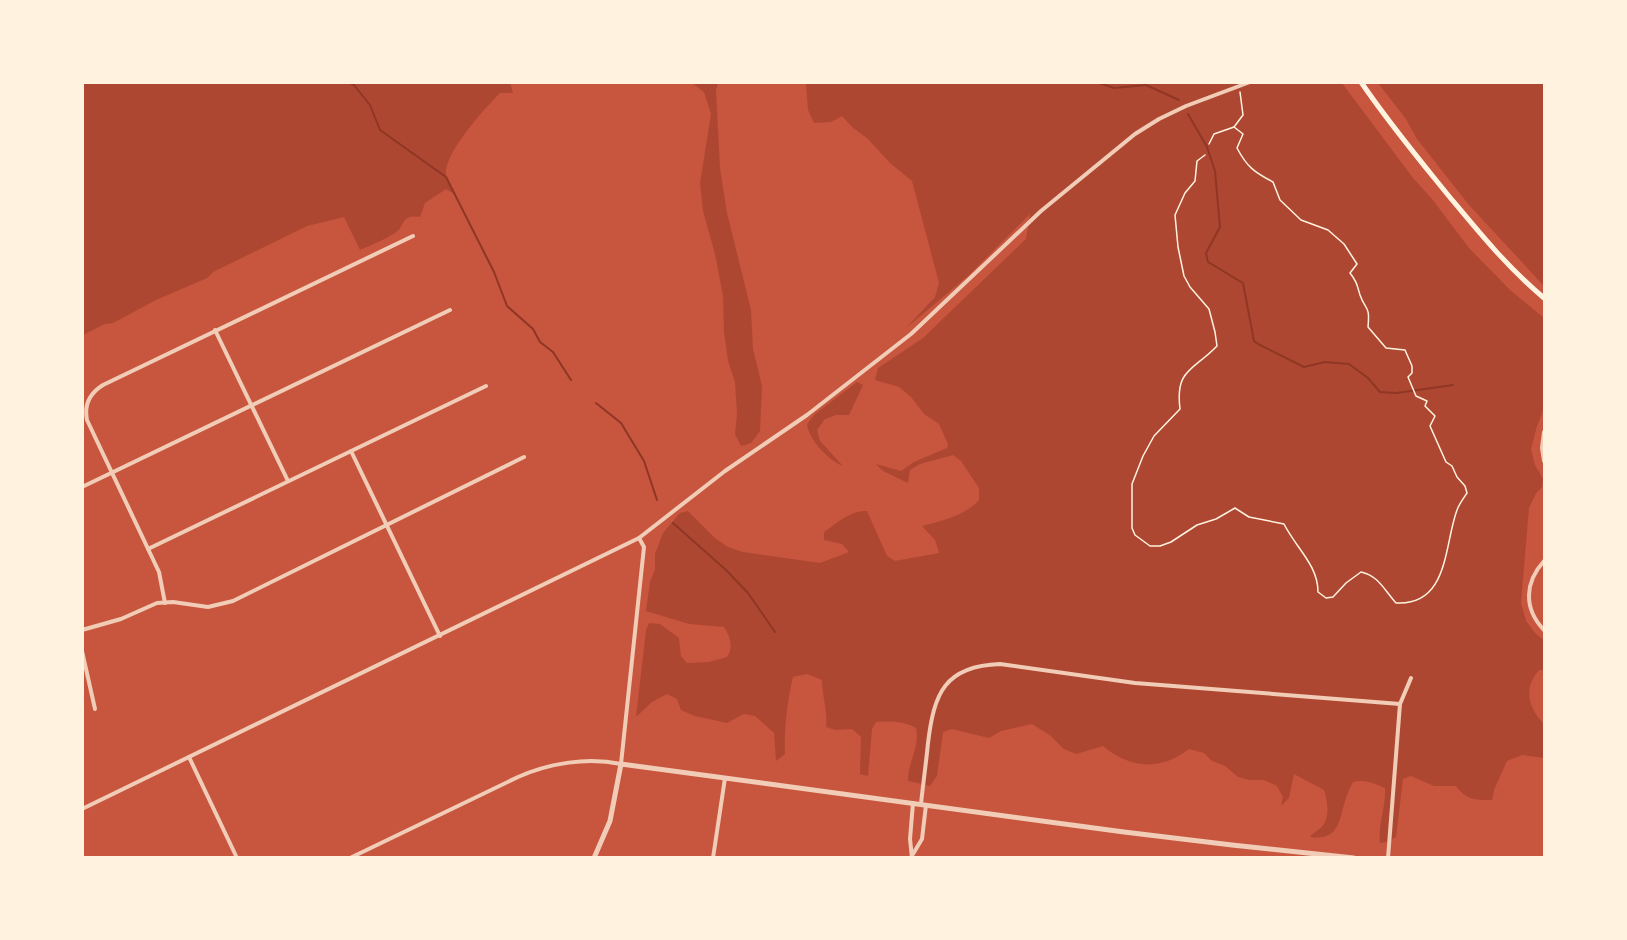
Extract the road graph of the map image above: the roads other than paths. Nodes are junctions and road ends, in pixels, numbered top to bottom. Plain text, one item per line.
1 (1250, 82) edge
2 (1361, 82) edge
3 (413, 236) dead end
4 (1545, 298) edge
5 (450, 310) dead end
6 (215, 330) junction
7 (486, 386) dead end
8 (252, 406) junction
9 (1545, 432) edge
10 (351, 451) junction
11 (524, 457) dead end
12 (1545, 461) edge
13 (112, 473) junction
14 (288, 481) junction
15 (82, 487) edge
16 (387, 526) junction
17 (639, 538) junction
18 (148, 549) junction
19 (1545, 561) edge
20 (165, 603) junction
21 (82, 630) edge
22 (1545, 630) edge
23 (440, 636) junction
24 (82, 651) edge
25 (1411, 678) dead end
26 (1400, 704) junction
27 (95, 709) dead end
28 (189, 757) junction
29 (621, 764) junction
30 (725, 778) junction
31 (913, 803) junction
32 (923, 804) junction
33 (82, 809) edge
34 (913, 856) edge
35 (237, 858) edge
36 (350, 858) edge
37 (594, 858) edge
38 (713, 858) edge
39 (1354, 858) edge
40 (1388, 858) edge

1 - 17 street
2 - 4 main road
3 - 6 street
5 - 8 street
6 - 8 street
6 - 13 street
7 - 10 street
8 - 13 street
8 - 14 street
9 - 12 street
10 - 14 street
10 - 16 street
11 - 16 street
13 - 15 street
13 - 18 street
14 - 18 street
16 - 20 street
16 - 23 street
17 - 23 street
17 - 29 street
18 - 20 street
19 - 22 street
20 - 21 street
23 - 28 street
24 - 27 street
25 - 26 street
26 - 32 street
26 - 40 street
28 - 33 street
28 - 35 street
29 - 30 street
29 - 36 street
29 - 37 street
30 - 31 street
30 - 38 street
31 - 32 street
31 - 34 street
32 - 34 street
32 - 39 street

